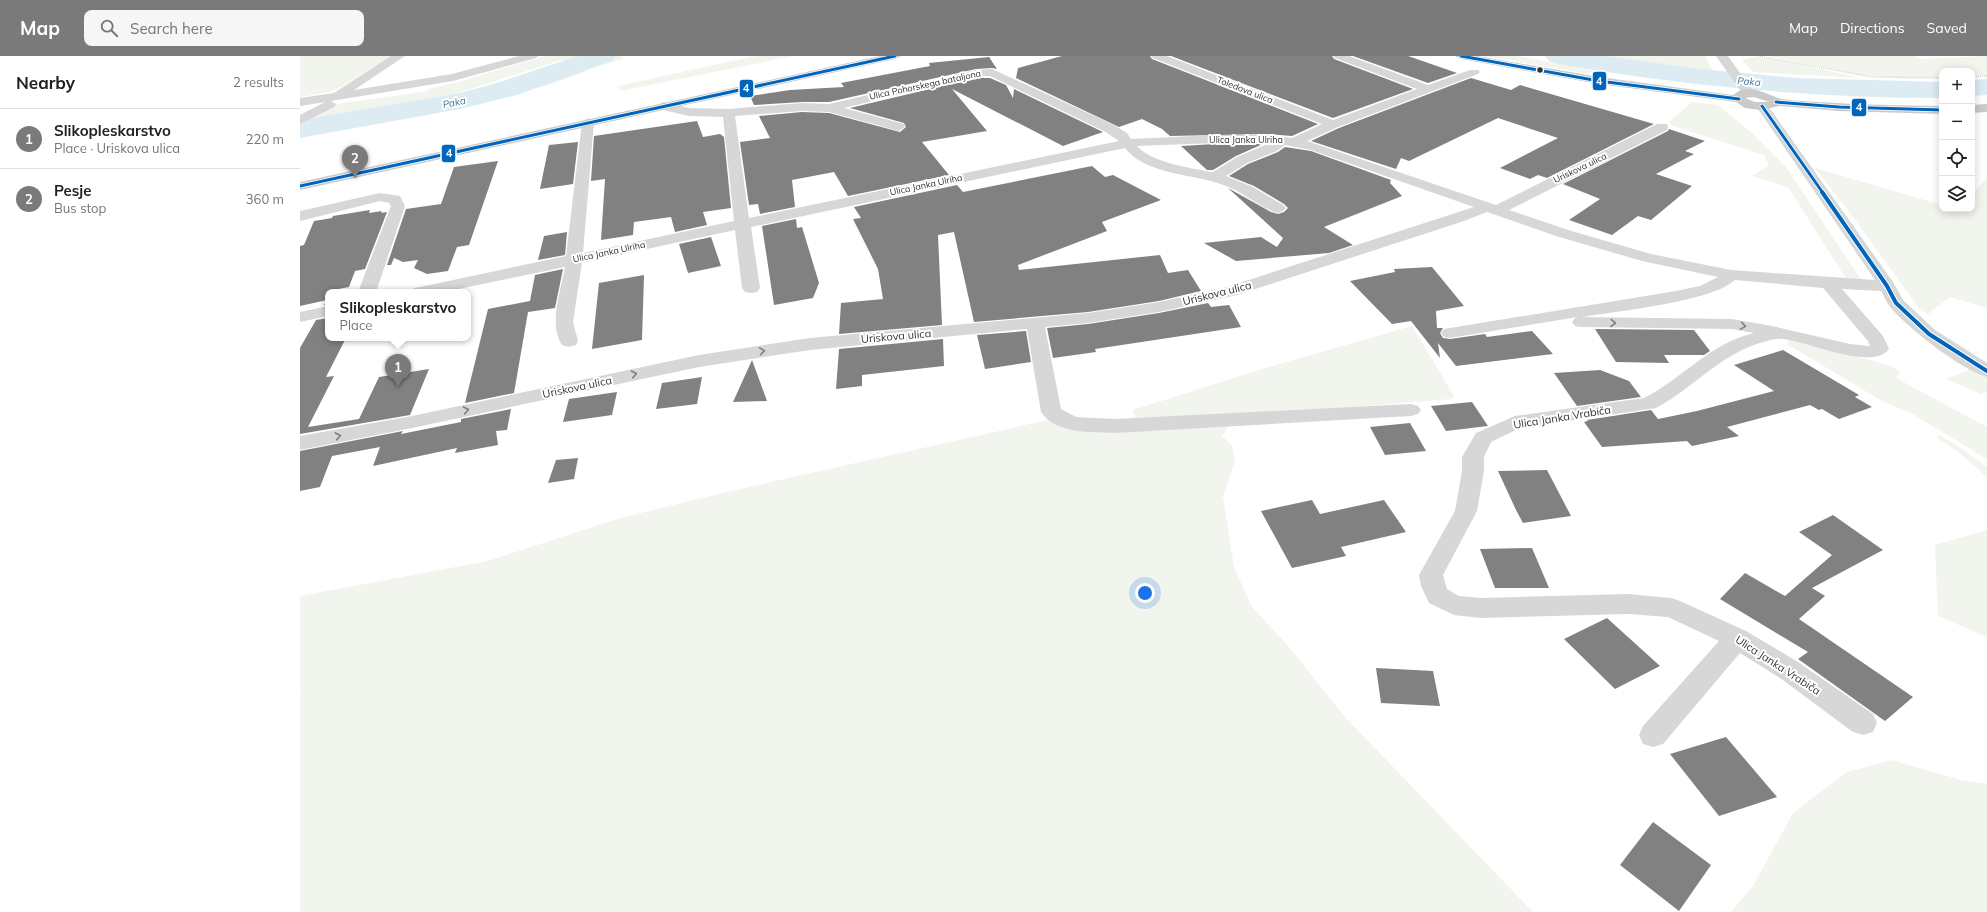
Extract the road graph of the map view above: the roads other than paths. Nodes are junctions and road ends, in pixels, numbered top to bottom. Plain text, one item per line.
1 (399, 56) edge
2 (532, 56) edge
3 (895, 56) edge
4 (1157, 56) edge
5 (1339, 56) edge
6 (1461, 56) edge
7 (1722, 56) edge
8 (1474, 72) dead end
9 (1429, 89) junction
10 (364, 92) junction
11 (1743, 93) junction
12 (332, 98) junction
13 (300, 102) edge
14 (1769, 104) junction
15 (663, 106) junction
16 (830, 108) junction
17 (1987, 108) edge
18 (1975, 109) edge
19 (1939, 110) edge
20 (729, 113) junction
21 (300, 120) edge
22 (588, 122) junction
23 (1333, 124) junction
24 (899, 128) dead end
25 (1662, 128) dead end
26 (1290, 140) junction
27 (1129, 143) junction
28 (1215, 177) junction
29 (300, 186) edge
30 (1278, 208) dead end
31 (1491, 208) junction
32 (300, 216) edge
33 (743, 224) junction
34 (574, 260) junction
35 (1731, 275) junction
36 (1828, 283) junction
37 (1887, 286) junction
38 (751, 288) dead end
39 (368, 289) edge
40 (434, 289) edge
41 (325, 312) edge
42 (300, 317) edge
43 (1546, 318) junction
44 (1035, 323) junction
45 (1450, 333) dead end
46 (1781, 333) junction
47 (569, 341) dead end
48 (1979, 367) edge
49 (1411, 410) dead end
50 (300, 443) edge
51 (1737, 638) junction
52 (1863, 723) dead end
53 (1653, 735) dead end

1 - 12 street
2 - 10 street
3 - 15 main road
4 - 23 street, Toledova ulica
5 - 9 street
6 - 11 main road
7 - 11 street
8 - 9 street, Ulica Janka Ulriha
9 - 23 street, Ulica Janka Ulriha
10 - 12 street
10 - 21 street
11 - 14 main road
12 - 13 street
14 - 19 main road
14 - 37 street
15 - 20 street, Ulica Pohorskega bataljona
15 - 22 main road
16 - 20 street, Ulica Pohorskega bataljona
16 - 24 street
16 - 27 street, Ulica Pohorskega bataljona
17 - 18 main road
20 - 33 street
22 - 29 main road
22 - 34 street
23 - 26 street, Ulica Janka Ulriha
25 - 31 street, Uriskova ulica
26 - 27 street, Ulica Janka Ulriha
26 - 28 street
26 - 31 street
27 - 28 street, Ulica Pohorskega bataljona
27 - 33 street, Ulica Janka Ulriha
28 - 30 street, Ulica Pohorskega bataljona
31 - 35 street
31 - 44 street, Uriskova ulica
32 - 39 street
33 - 34 street, Ulica Janka Ulriha
33 - 38 street
34 - 40 street, Ulica Janka Ulriha
34 - 47 street
35 - 36 street
35 - 43 street
36 - 37 street
36 - 46 street, Ulica Janka Vrabiča
37 - 48 street
41 - 42 street
43 - 45 street
43 -> 46 street
44 - 49 street
50 -> 44 street, Uriskova ulica
46 - 51 street, Ulica Janka Vrabiča
51 - 52 street, Ulica Janka Vrabiča
51 - 53 street

